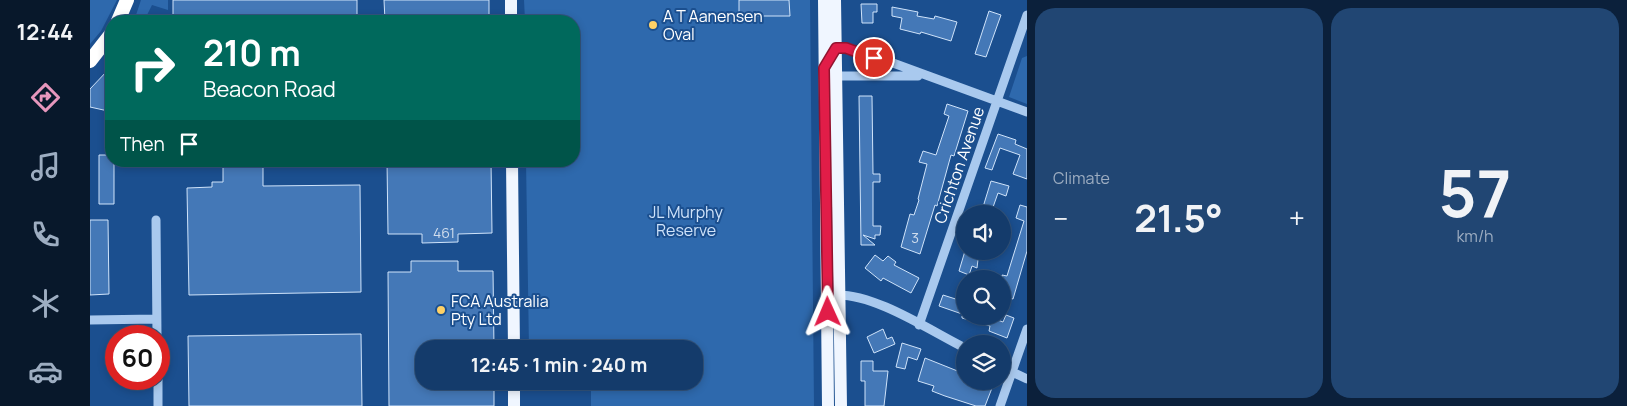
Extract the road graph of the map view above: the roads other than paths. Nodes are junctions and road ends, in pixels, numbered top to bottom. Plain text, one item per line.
1 (127, 0) edge
2 (510, 0) edge
3 (824, 0) edge
4 (835, 0) edge
5 (121, 15) edge
6 (511, 15) edge
7 (1027, 16) edge
8 (105, 42) edge
9 (1027, 44) edge
10 (836, 48) junction
11 (1015, 50) junction
12 (90, 61) edge
13 (825, 68) junction
14 (837, 76) junction
15 (926, 76) junction
16 (997, 101) junction
17 (1027, 112) edge
18 (512, 167) edge
19 (156, 220) dead end
20 (833, 295) junction
21 (156, 319) junction
22 (90, 320) edge
23 (156, 325) edge
24 (919, 325) junction
25 (1027, 329) edge
26 (514, 340) edge
27 (956, 344) edge
28 (1012, 372) junction
29 (1027, 379) edge
30 (158, 390) edge
31 (514, 390) edge
32 (158, 406) edge
33 (514, 406) edge
34 (828, 406) edge
35 (841, 406) edge
36 (1000, 406) edge

1 - 5 highway
2 - 6 main road
3 - 13 main road
4 - 10 main road
7 - 11 street, Crichton Avenue
8 - 12 highway
9 - 11 street
10 - 13 main road
10 - 14 main road
10 - 15 street
11 - 16 street, Crichton Avenue
13 - 14 main road
13 - 20 main road
14 - 15 street
14 - 20 main road
15 - 16 street
16 - 17 street
16 - 24 street, Crichton Avenue
18 - 26 main road
19 - 21 street
20 - 24 street
20 - 34 main road
20 - 35 main road
21 - 22 street
21 - 23 street
24 - 27 street
25 - 28 street
28 - 29 street
28 - 36 street
30 - 32 street
31 - 33 main road

